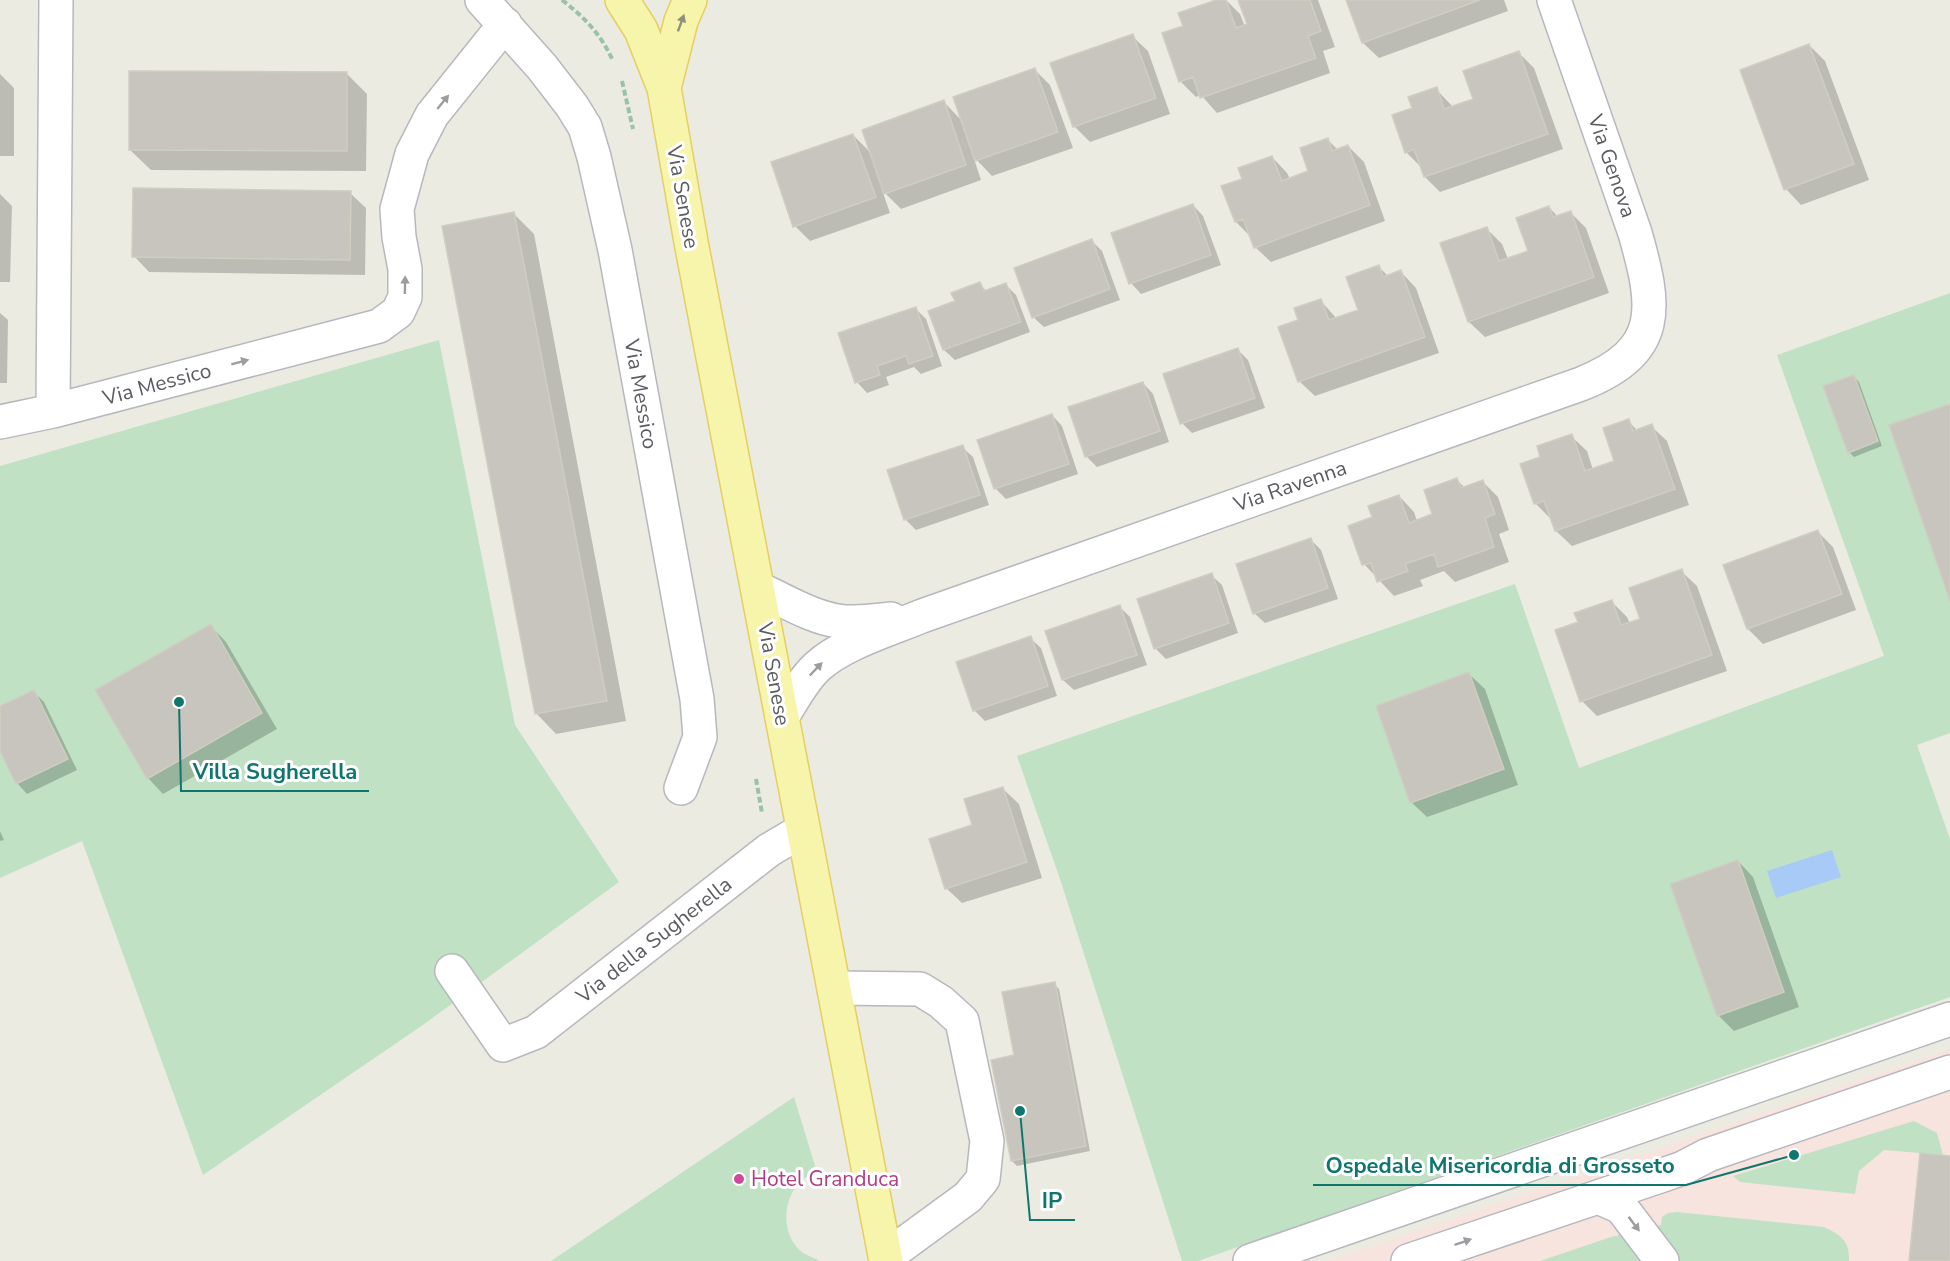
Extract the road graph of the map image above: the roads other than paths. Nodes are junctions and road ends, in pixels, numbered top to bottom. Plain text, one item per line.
1 (56, 0) edge
2 (482, 0) edge
3 (622, 0) edge
4 (690, 0) edge
5 (1554, 0) edge
6 (505, 24) junction
7 (664, 88) junction
8 (1645, 335) joint
9 (53, 411) junction
10 (0, 422) edge
11 (759, 589) junction
12 (922, 616) junction
13 (782, 717) junction
14 (681, 788) dead end
15 (803, 830) junction
16 (452, 971) dead end
17 (834, 988) junction
18 (1950, 1019) edge
19 (1950, 1072) edge
20 (1950, 1093) edge
21 (1683, 1168) junction
22 (1598, 1197) junction
23 (886, 1259) edge
24 (1250, 1261) edge
25 (1408, 1261) edge
26 (1662, 1261) edge

1 - 9 street
2 - 6 street, Via Messico
3 - 7 main road, Via Senese
7 -> 4 main road, Via Senese
5 - 8 street, Via Genova
9 -> 6 street, Via Messico
6 - 14 street, Via Messico
7 - 11 main road, Via Senese
8 - 12 street, Via Ravenna
9 - 10 street, Via Messico
11 - 12 street, Via Ravenna
11 - 13 main road, Via Senese
13 -> 12 street, Via Ravenna
13 - 15 main road, Via Senese
15 - 16 street, Via della Sugherella
15 - 17 main road, Via Senese
17 - 23 main road, Via Senese
17 - 23 street
18 - 24 street
19 - 21 street
20 - 21 street
21 - 22 street
25 -> 22 street
22 -> 26 street

